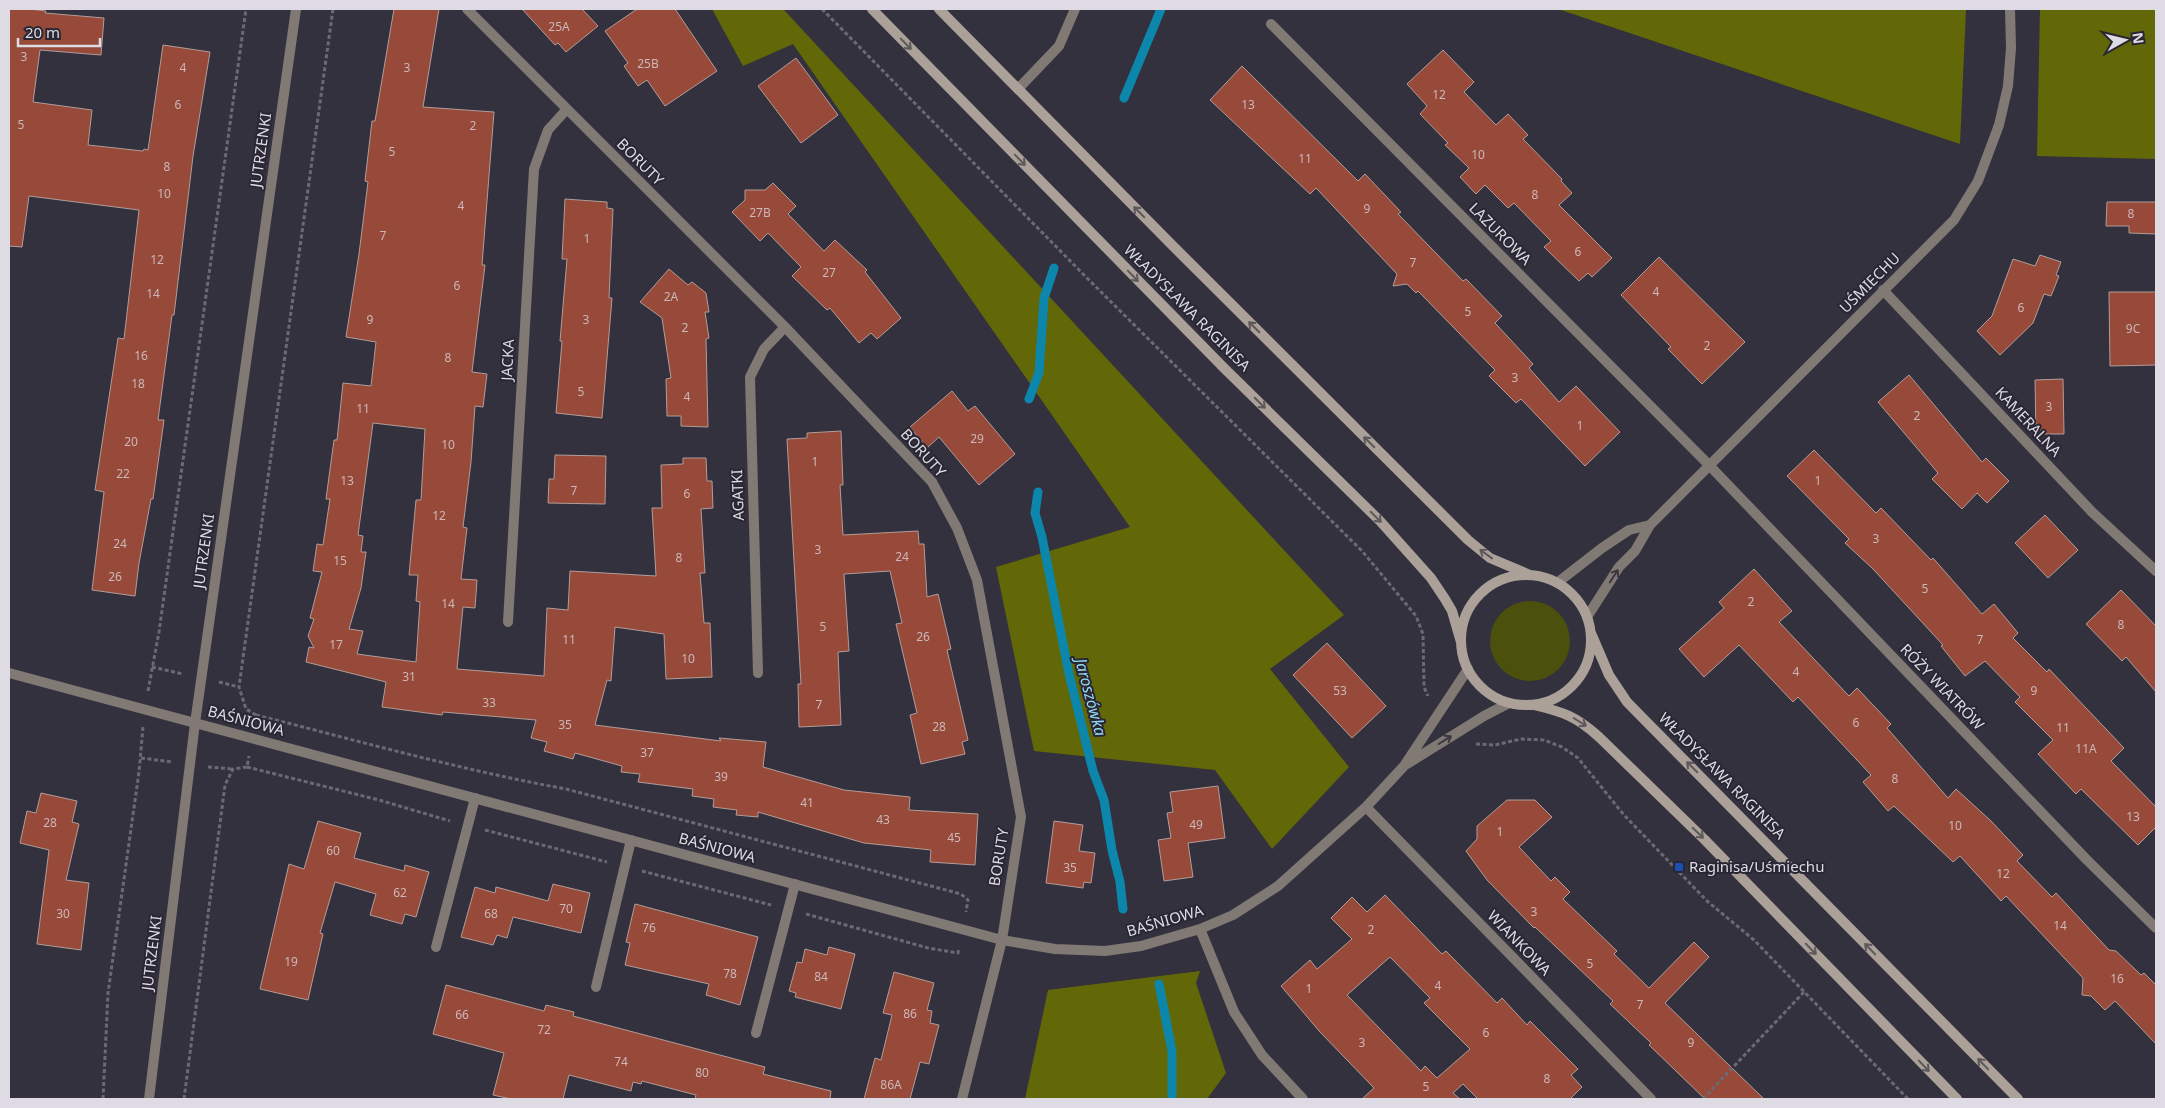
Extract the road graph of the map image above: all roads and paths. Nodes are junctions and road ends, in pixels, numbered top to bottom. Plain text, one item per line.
1 (246, 9) edge
2 (296, 9) edge
3 (333, 9) edge
4 (467, 9) edge
5 (822, 9) edge
6 (872, 9) edge
7 (939, 9) edge
8 (1075, 9) edge
9 (2010, 9) edge
10 (1271, 24) dead end
11 (1018, 89) junction
12 (567, 109) junction
13 (1883, 290) junction
14 (785, 327) junction
15 (1708, 464) junction
16 (1650, 525) junction
17 (2156, 571) edge
18 (1530, 575) junction
19 (1557, 583) junction
20 (1587, 617) junction
21 (508, 622) dead end
22 (1591, 633) junction
23 (1461, 642) junction
24 (1468, 669) junction
25 (9, 673) edge
26 (758, 673) dead end
27 (1509, 703) junction
28 (1534, 705) junction
29 (1441, 709) junction
30 (144, 710) junction
31 (195, 723) junction
32 (1461, 730) junction
33 (252, 738) junction
34 (1404, 766) junction
35 (475, 798) junction
36 (1366, 807) junction
37 (631, 840) junction
38 (795, 884) junction
39 (2156, 928) edge
40 (1200, 929) junction
41 (1002, 940) junction
42 (436, 947) dead end
43 (596, 987) dead end
44 (1804, 992) junction
45 (756, 1033) dead end
46 (103, 1099) edge
47 (149, 1099) edge
48 (184, 1099) edge
49 (962, 1099) edge
50 (1303, 1099) edge
51 (1650, 1099) edge
52 (1702, 1099) edge
53 (1908, 1099) edge
54 (1957, 1099) edge
55 (2018, 1099) edge

1 - 30 path
2 - 31 street, JUTRZENKI
3 - 33 path
4 - 12 street, BORUTY
5 - 29 path
6 -> 23 main road, WŁADYSŁAWA RAGINISA
7 - 11 main road
8 - 11 street
9 - 13 street, UŚMIECHU
10 - 15 street, LAZUROWA
18 -> 11 main road
12 - 14 street, BORUTY
12 - 21 street, JACKA
13 - 15 street, UŚMIECHU
13 - 17 street, KAMERALNA
14 - 26 street, AGATKI
14 - 41 street, BORUTY
15 - 16 street, UŚMIECHU
15 - 39 street, RÓŻY WIATRÓW
16 - 19 street
20 -> 16 street, UŚMIECHU
18 - 19 main road
18 - 23 main road
19 - 20 main road
20 - 22 main road
22 - 28 main road
55 -> 22 main road, WŁADYSŁAWA RAGINISA
23 - 24 main road
24 - 27 main road
24 - 29 street, BAŚNIOWA
25 - 30 street, BAŚNIOWA
27 - 28 main road
27 - 32 street, BAŚNIOWA
28 -> 54 main road
29 - 34 street, BAŚNIOWA
30 - 31 street, BAŚNIOWA
30 - 46 path
31 - 33 street, BAŚNIOWA
31 - 47 street, JUTRZENKI
34 -> 32 street, BAŚNIOWA
32 - 44 path
33 - 35 street, BAŚNIOWA
33 - 48 path
34 - 36 street, BAŚNIOWA
35 - 37 street, BAŚNIOWA
35 - 42 street
36 - 40 street, BAŚNIOWA
36 - 51 street, WIANKOWA
37 - 38 street, BAŚNIOWA
37 - 43 street
38 - 41 street, BAŚNIOWA
38 - 45 street
40 - 41 street, BAŚNIOWA
40 - 50 street
41 - 49 street, BORUTY
44 - 52 path
44 - 53 path

